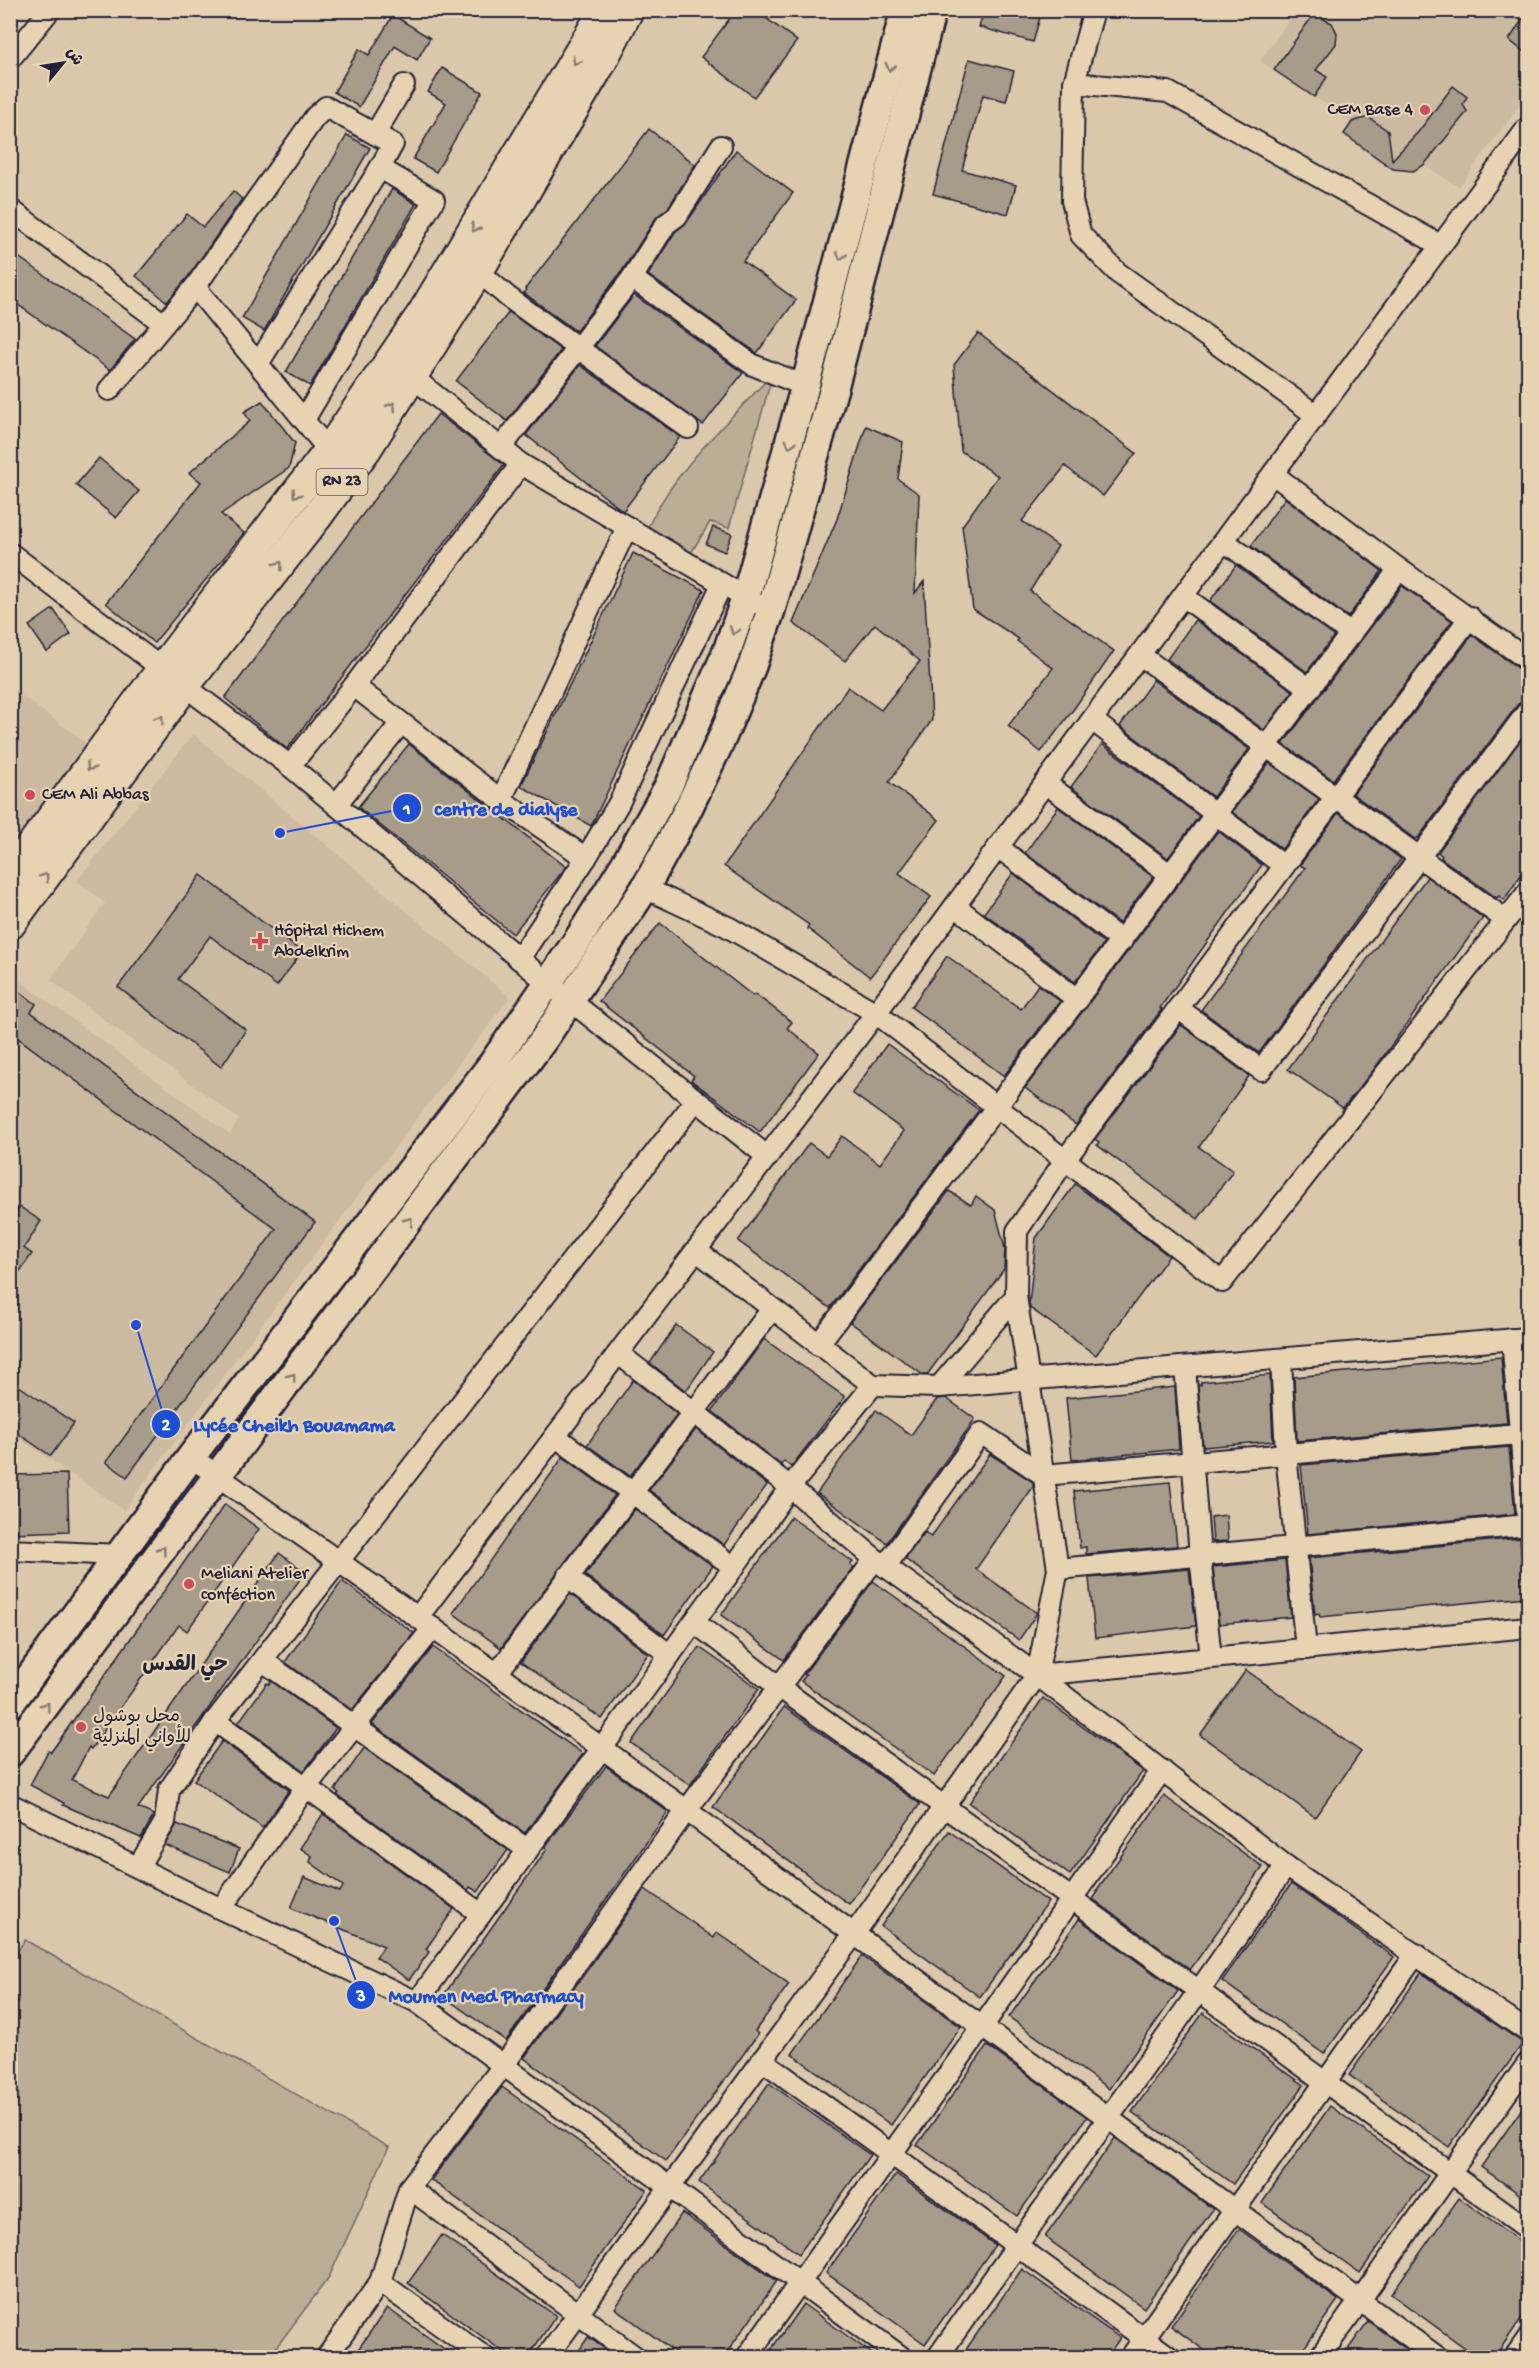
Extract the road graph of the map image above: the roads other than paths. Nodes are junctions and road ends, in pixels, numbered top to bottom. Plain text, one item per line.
1 (50, 10) edge
2 (605, 10) edge
3 (628, 10) edge
4 (905, 10) edge
5 (932, 10) edge
6 (1094, 10) edge
7 (10, 59) edge
8 (1074, 83) junction
9 (404, 85) dead end
10 (1528, 127) edge
11 (375, 134) junction
12 (721, 146) dead end
13 (380, 168) junction
14 (10, 209) edge
15 (1440, 245) junction
16 (478, 271) junction
17 (632, 278) junction
18 (195, 287) junction
19 (164, 324) junction
20 (577, 347) junction
21 (258, 364) junction
22 (411, 376) junction
23 (805, 386) junction
24 (109, 390) dead end
25 (1316, 415) junction
26 (304, 420) junction
27 (688, 428) dead end
28 (501, 448) junction
29 (329, 451) junction
30 (521, 464) junction
31 (1273, 474) junction
32 (627, 527) junction
33 (1224, 541) junction
34 (10, 553) edge
35 (1399, 569) junction
36 (722, 584) junction
37 (1183, 596) junction
38 (745, 599) junction
39 (771, 610) junction
40 (1470, 617) junction
41 (1351, 634) junction
42 (1140, 655) junction
43 (1528, 660) edge
44 (174, 676) junction
45 (354, 686) junction
46 (1310, 689) junction
47 (1528, 711) edge
48 (1092, 720) junction
49 (401, 723) junction
50 (1266, 748) junction
51 (291, 766) junction
52 (1045, 783) junction
53 (1335, 797) junction
54 (501, 800) junction
55 (336, 805) junction
56 (1216, 815) junction
57 (998, 847) junction
58 (1420, 857) junction
59 (586, 858) junction
60 (1284, 866) junction
61 (10, 875) edge
62 (1171, 875) junction
63 (645, 888) junction
64 (1528, 892) edge
65 (955, 906) junction
66 (1506, 920) junction
67 (10, 924) edge
68 (1122, 941) junction
69 (519, 959) junction
70 (548, 983) junction
71 (1078, 1000) junction
72 (571, 1001) junction
73 (1178, 1008) junction
74 (876, 1012) junction
75 (696, 1100) junction
76 (998, 1108) junction
77 (768, 1157) junction
78 (1065, 1160) junction
79 (697, 1251) junction
80 (1016, 1296) junction
81 (772, 1309) junction
82 (1520, 1339) edge
83 (818, 1345) junction
84 (620, 1353) junction
85 (1281, 1359) junction
86 (1185, 1367) junction
87 (1028, 1380) junction
88 (873, 1385) junction
89 (939, 1387) junction
90 (696, 1412) junction
91 (1519, 1434) junction
92 (556, 1437) junction
93 (1286, 1454) junction
94 (191, 1456) junction
95 (1194, 1462) junction
96 (218, 1475) junction
97 (1043, 1475) junction
98 (790, 1487) junction
99 (631, 1493) junction
100 (1528, 1525) edge
101 (1296, 1547) junction
102 (10, 1550) edge
103 (120, 1555) junction
104 (1200, 1556) junction
105 (340, 1562) junction
106 (880, 1563) junction
107 (734, 1567) junction
108 (1058, 1569) junction
109 (567, 1577) junction
110 (694, 1622) junction
111 (425, 1623) junction
112 (1528, 1627) edge
113 (1306, 1649) junction
114 (670, 1655) junction
115 (1211, 1658) junction
116 (263, 1661) junction
117 (497, 1674) junction
118 (1037, 1675) junction
119 (779, 1687) junction
120 (10, 1704) edge
121 (215, 1721) junction
122 (355, 1726) junction
123 (602, 1748) junction
124 (10, 1753) edge
125 (1162, 1770) junction
126 (306, 1787) junction
127 (10, 1804) edge
128 (944, 1806) junction
129 (686, 1811) junction
130 (528, 1850) junction
131 (1286, 1866) junction
132 (138, 1867) junction
133 (1072, 1899) junction
134 (221, 1909) junction
135 (481, 1914) junction
136 (854, 1934) junction
137 (1416, 1954) junction
138 (1200, 1992) junction
139 (417, 2002) junction
140 (982, 2027) junction
141 (1528, 2032) edge
142 (762, 2060) junction
143 (1528, 2063) edge
144 (503, 2066) junction
145 (1326, 2082) junction
146 (1107, 2118) junction
147 (891, 2154) junction
148 (1451, 2173) junction
149 (409, 2188) junction
150 (669, 2188) junction
151 (1234, 2211) junction
152 (1528, 2229) edge
153 (1016, 2245) junction
154 (380, 2282) junction
155 (799, 2282) junction
156 (1359, 2300) junction
157 (578, 2314) junction
158 (1144, 2338) junction
159 (1528, 2338) edge
160 (326, 2358) edge
161 (486, 2358) edge
162 (546, 2358) edge
163 (637, 2358) edge
164 (746, 2358) edge
165 (903, 2358) edge
166 (937, 2358) edge
167 (1130, 2358) edge
168 (1171, 2358) edge
169 (1319, 2358) edge
170 (1439, 2358) edge
171 (1514, 2358) edge

1 - 7 street
2 -> 29 main road, RN 23
3 - 16 main road, RN 23
4 -> 23 main road
5 - 39 main road
6 - 8 street
8 - 15 street
8 - 25 street
9 - 11 street
10 - 15 street
11 - 13 street
11 - 18 street
12 - 17 street
13 - 21 street
13 - 26 street
14 - 19 street
15 - 25 street
16 - 20 street
16 - 22 main road, RN 23
17 - 20 street
17 - 23 street
18 - 19 street
18 - 21 street
19 - 24 street
20 - 27 street
20 - 28 street
21 - 26 street
22 - 28 street
44 -> 22 main road, RN 23
23 -> 38 main road
25 - 31 street
26 - 29 street
28 - 30 street
29 -> 44 main road, RN 23
30 - 32 street
30 - 45 street
31 - 33 street
31 - 35 street
32 - 36 street
32 - 54 street
33 - 37 street
33 - 41 street
34 - 44 street
35 - 40 street
35 - 41 street
36 - 38 street
36 - 59 street
37 - 42 street
37 - 46 street
38 - 39 street
38 -> 70 main road
39 - 63 main road
40 - 43 street
40 - 53 street
41 - 46 street
42 - 48 street
42 - 50 street
44 - 51 street
44 -> 61 main road, RN 23
67 -> 44 main road, RN 23
45 - 49 street
45 - 51 street
46 - 50 street
47 - 58 street
48 - 52 street
48 - 56 street
49 - 54 street
49 - 55 street
50 - 53 street
50 - 56 street
51 - 55 street
52 - 57 street
52 - 62 street
53 - 58 street
53 - 60 street
54 - 59 street
55 - 69 street
56 - 60 street
56 - 62 street
57 - 65 street
57 - 68 street
58 - 66 street
58 - 73 street
59 - 69 street
60 - 73 street
62 - 68 street
63 - 72 main road
63 - 74 street
64 - 66 street
65 - 71 street
65 - 74 street
66 - 78 street
68 - 71 street
69 - 70 street
70 - 72 street
70 - 94 main road
71 - 76 street
72 - 75 street
96 -> 72 main road
73 - 78 street
74 - 76 street
74 - 77 street
75 - 77 street
75 - 105 street
76 - 78 street
76 - 83 street
77 - 79 street
78 - 80 street
79 - 81 street
79 - 84 street
80 - 87 street
80 - 89 street
81 - 83 street
81 - 90 street
82 - 85 street
82 - 91 street
83 - 88 street
84 - 90 street
84 - 92 street
85 - 86 street
85 - 93 street
86 - 87 street
86 - 95 street
87 - 89 street
87 - 97 street
88 - 89 street
88 - 98 street
90 - 98 street
90 - 99 street
91 - 93 street
91 - 100 street
92 - 99 street
92 - 111 street
93 - 95 street
93 - 101 street
94 - 96 street
94 - 103 main road
95 - 97 street
95 - 104 street
96 - 105 street
124 -> 96 main road
97 - 106 street
97 - 108 street
98 - 106 street
98 - 107 street
99 - 107 street
99 - 109 street
100 - 101 street
101 - 104 street
101 - 113 street
102 - 103 street
103 - 120 main road
104 - 108 street
104 - 115 street
105 - 111 street
105 - 116 street
106 - 118 street
106 - 119 street
107 - 110 street
108 - 118 street
109 - 114 street
109 - 117 street
110 - 114 street
110 - 119 street
111 - 117 street
111 - 122 street
112 - 113 street
113 - 115 street
114 - 123 street
115 - 118 street
116 - 121 street
116 - 122 street
117 - 123 street
118 - 125 street
118 - 128 street
119 - 128 street
119 - 129 street
121 - 126 street
121 - 132 street
122 - 126 street
122 - 130 street
123 - 129 street
123 - 130 street
125 - 131 street
125 - 133 street
126 - 134 street
126 - 135 street
127 - 132 street
128 - 133 street
128 - 136 street
129 - 136 street
129 - 144 street
130 - 135 street
131 - 137 street
131 - 138 street
132 - 134 street
133 - 138 street
133 - 140 street
134 - 139 street
135 - 139 street
136 - 140 street
136 - 142 street
137 - 141 street
137 - 145 street
138 - 145 street
138 - 146 street
139 - 144 street
140 - 146 street
140 - 147 street
142 - 147 street
142 - 150 street
143 - 148 street
144 - 149 street
144 - 150 street
145 - 148 street
145 - 151 street
146 - 151 street
146 - 153 street
147 - 153 street
147 - 155 street
148 - 152 street
148 - 156 street
149 - 154 street
149 - 157 street
150 - 155 street
150 - 157 street
151 - 156 street
151 - 158 street
153 - 158 street
153 - 166 street
154 - 160 street
154 - 161 street
155 - 164 street
155 - 165 street
156 - 169 street
156 - 170 street
157 - 162 street
157 - 163 street
158 - 167 street
158 - 168 street
159 - 171 street

